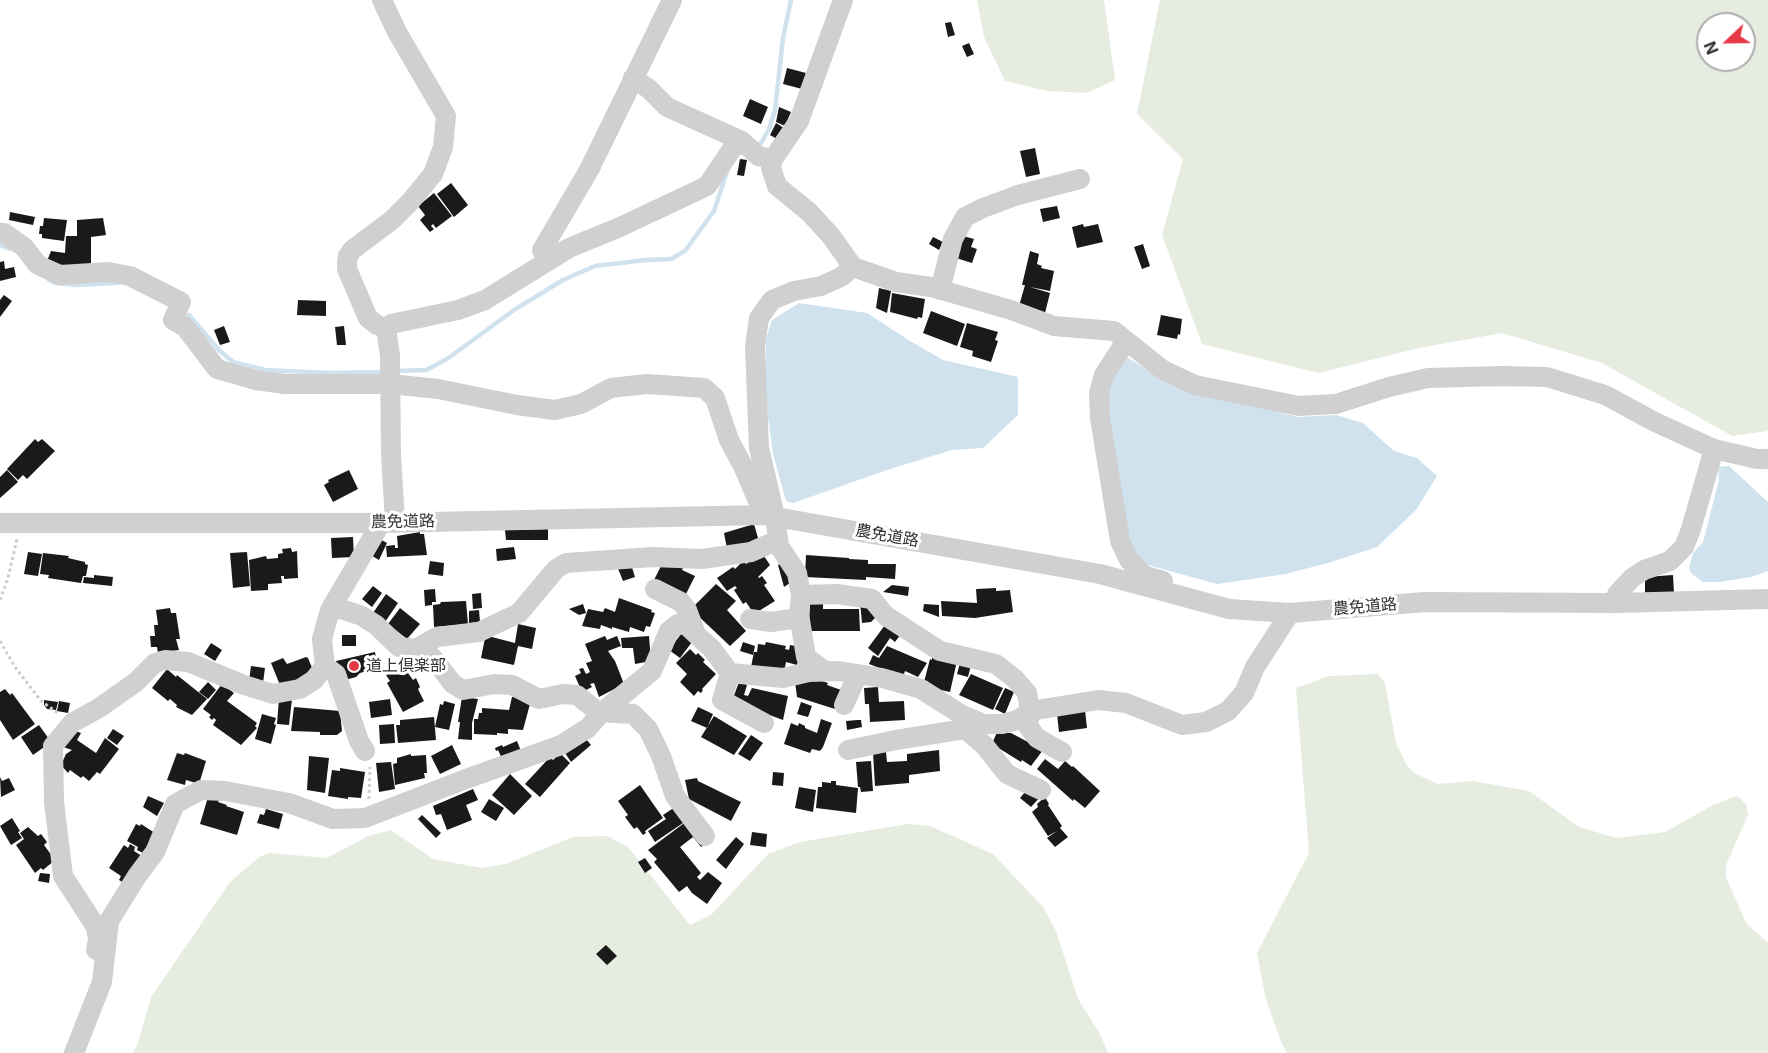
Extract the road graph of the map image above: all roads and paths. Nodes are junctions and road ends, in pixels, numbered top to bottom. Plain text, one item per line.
1 (382, 0) edge
2 (672, 0) edge
3 (843, 0) edge
4 (633, 78) junction
5 (742, 141) junction
6 (773, 159) junction
7 (1080, 179) dead end
8 (0, 233) edge
9 (547, 261) junction
10 (853, 267) junction
11 (940, 290) junction
12 (386, 328) junction
13 (1126, 341) junction
14 (390, 375) junction
15 (1714, 449) junction
16 (1768, 459) edge
17 (769, 516) junction
18 (0, 523) edge
19 (28, 523) junction
20 (388, 523) junction
21 (778, 540) junction
22 (655, 589) dead end
23 (801, 595) junction
24 (1768, 599) edge
25 (0, 600) edge
26 (1615, 603) junction
27 (330, 609) junction
28 (1228, 609) junction
29 (1290, 613) junction
30 (799, 618) junction
31 (750, 620) dead end
32 (696, 634) junction
33 (0, 641) edge
34 (416, 649) junction
35 (325, 666) junction
36 (825, 671) junction
37 (730, 673) junction
38 (858, 674) junction
39 (844, 705) dead end
40 (1030, 711) junction
41 (602, 712) junction
42 (964, 722) junction
43 (72, 723) junction
44 (764, 723) dead end
45 (848, 750) dead end
46 (365, 751) joint
47 (1062, 752) dead end
48 (1041, 790) dead end
49 (349, 819) junction
50 (705, 836) dead end
51 (101, 985) junction
52 (74, 1053) edge

1 - 12 street
2 - 4 street
3 - 6 street
4 - 5 street
4 - 9 street
5 - 6 street
5 - 9 street
6 - 10 street
7 - 11 street
8 - 14 street
9 - 12 street
10 - 11 street
10 - 17 street
11 - 13 street
12 - 14 street
13 - 15 street
13 - 28 street
14 - 17 street
14 - 20 street
15 - 16 street
15 - 26 street
17 - 20 street, 農免道路
17 - 21 street
17 - 28 street, 農免道路
18 - 19 street, 農免道路
19 - 20 street, 農免道路
19 - 25 path
20 - 27 street
21 - 23 street
21 - 34 street
22 - 32 street
23 - 30 street
23 - 40 street
24 - 26 street, 農免道路
26 - 29 street, 農免道路
27 - 34 street
27 - 35 street
28 - 29 street, 農免道路
29 - 40 street
30 - 31 street
30 - 36 street
32 - 37 street
32 - 41 street
33 - 43 path
34 - 41 street
35 - 43 street
35 - 46 street
36 - 37 street
36 - 38 street
37 - 44 street
38 - 39 street
38 - 42 street
40 - 42 street
40 - 47 street
41 - 49 street
41 - 50 street
42 - 45 street
42 - 48 street
43 - 51 street
46 - 49 path
49 - 51 street
51 - 52 street

